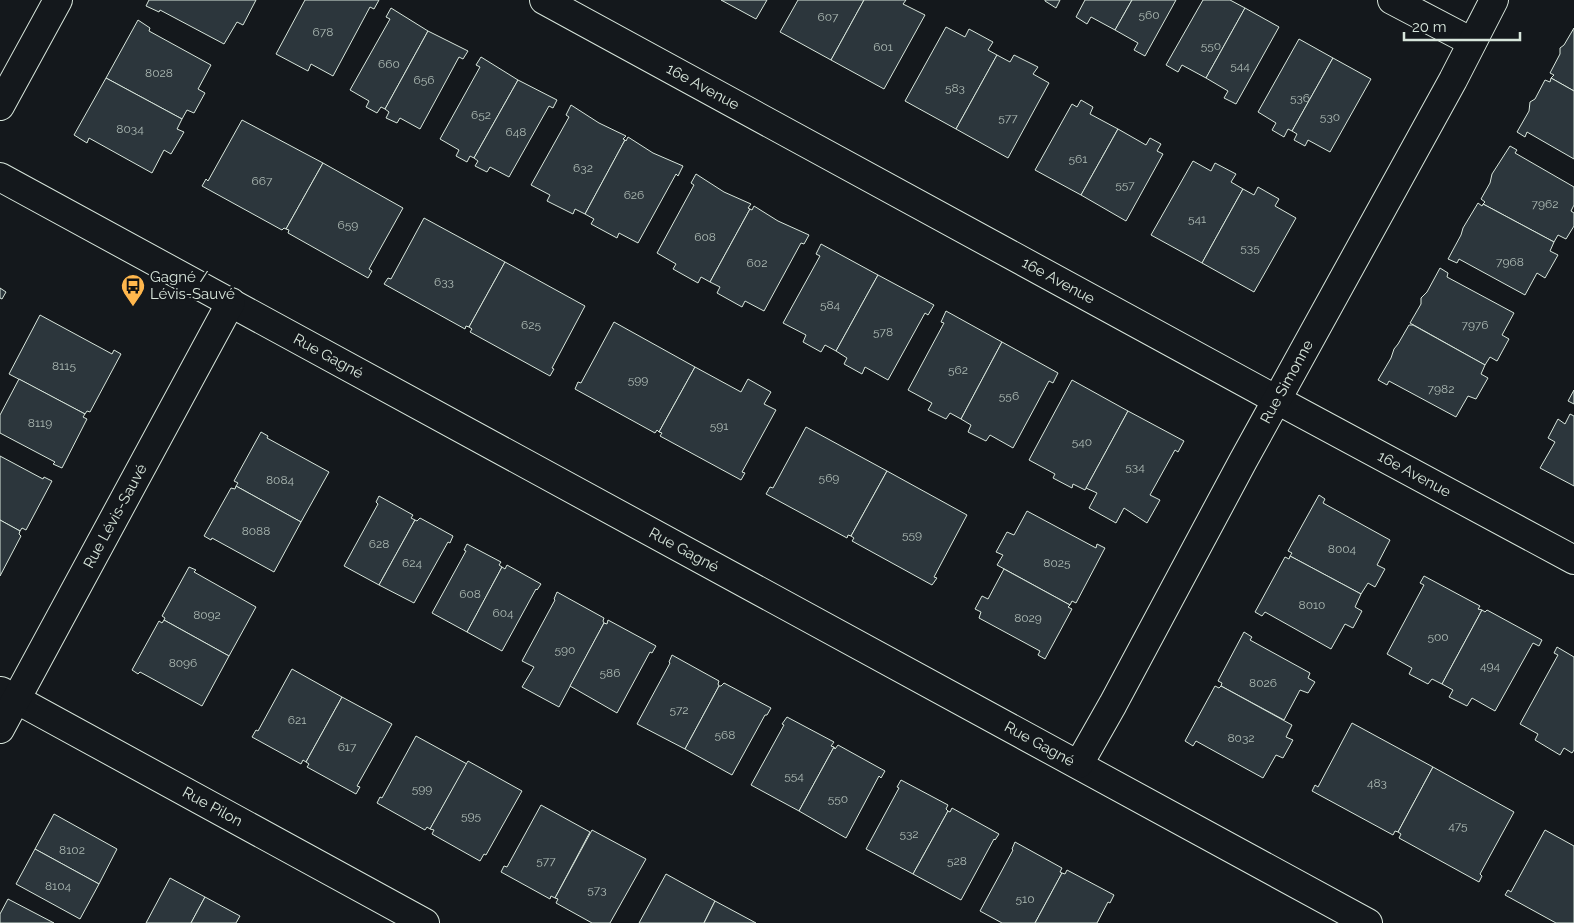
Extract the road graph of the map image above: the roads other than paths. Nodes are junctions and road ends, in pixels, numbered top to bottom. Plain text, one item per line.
1 (58, 0) edge
2 (544, 0) edge
3 (1392, 0) edge
4 (1494, 0) edge
5 (1472, 42) junction
6 (0, 106) edge
7 (0, 176) edge
8 (231, 302) junction
9 (1277, 400) junction
10 (1574, 560) edge
11 (8, 695) edge
12 (0, 729) edge
13 (1079, 764) junction
14 (1354, 920) edge
15 (425, 923) edge

1 - 6 street
2 - 9 street, 16e Avenue
3 - 5 street
4 - 5 street, Rue Simonne
5 - 9 street, Rue Simonne
7 - 8 street, Rue Gagné
8 - 11 street, Rue Lévis-Sauvé
8 - 13 street, Rue Gagné
9 - 10 street, 16e Avenue
9 - 13 street, Rue Simonne
11 - 12 street, Rue Lévis-Sauvé
11 - 15 street, Rue Pilon
13 - 14 street, Rue Gagné

